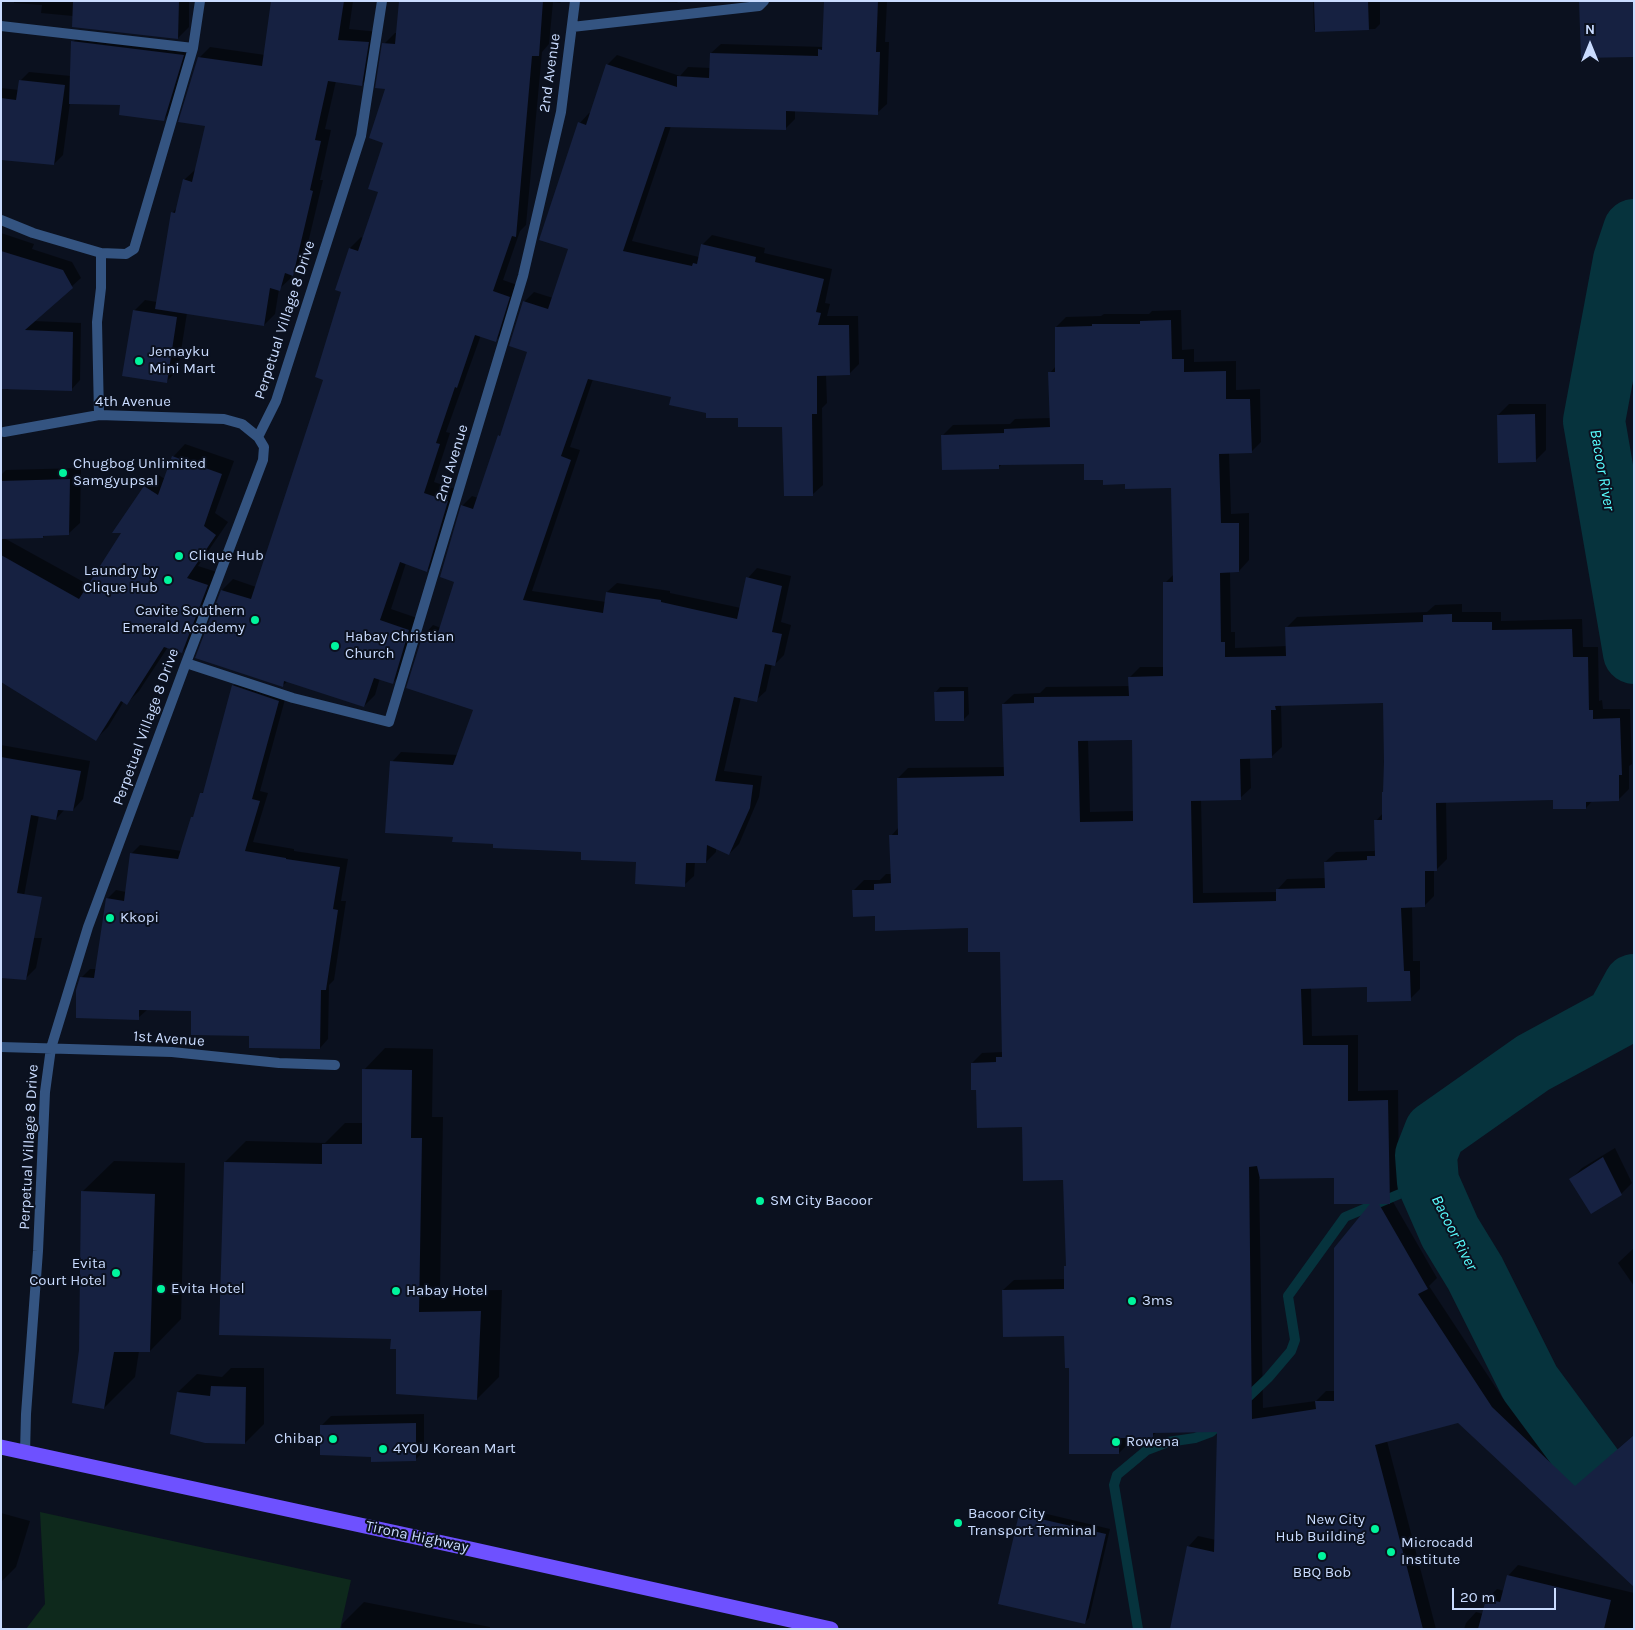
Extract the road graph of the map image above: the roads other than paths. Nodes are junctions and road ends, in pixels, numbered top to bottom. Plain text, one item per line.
1 (200, 1) edge
2 (382, 1) edge
3 (575, 1) edge
4 (764, 1) edge
5 (1, 26) edge
6 (572, 27) junction
7 (193, 48) junction
8 (1, 220) edge
9 (101, 253) junction
10 (98, 415) junction
11 (2, 433) edge
12 (258, 437) junction
13 (186, 663) junction
14 (1, 1048) edge
15 (50, 1048) junction
16 (335, 1065) dead end
17 (1, 1448) edge
18 (25, 1453) junction
19 (831, 1629) edge

1 - 7 street
2 - 12 street, Perpetual Village 8 Drive
3 - 6 street, 2nd Avenue
4 - 6 street
5 - 7 street
6 - 13 street, 2nd Avenue
7 - 9 street
8 - 9 street
9 - 10 street
10 - 11 street, 4th Avenue
10 - 12 street, 4th Avenue
12 - 13 street, Perpetual Village 8 Drive
13 - 15 street, Perpetual Village 8 Drive
14 - 15 street, 1st Avenue
15 - 16 street, 1st Avenue
15 - 18 street, Perpetual Village 8 Drive
17 - 18 main road, Tirona Highway
18 - 19 main road, Tirona Highway

